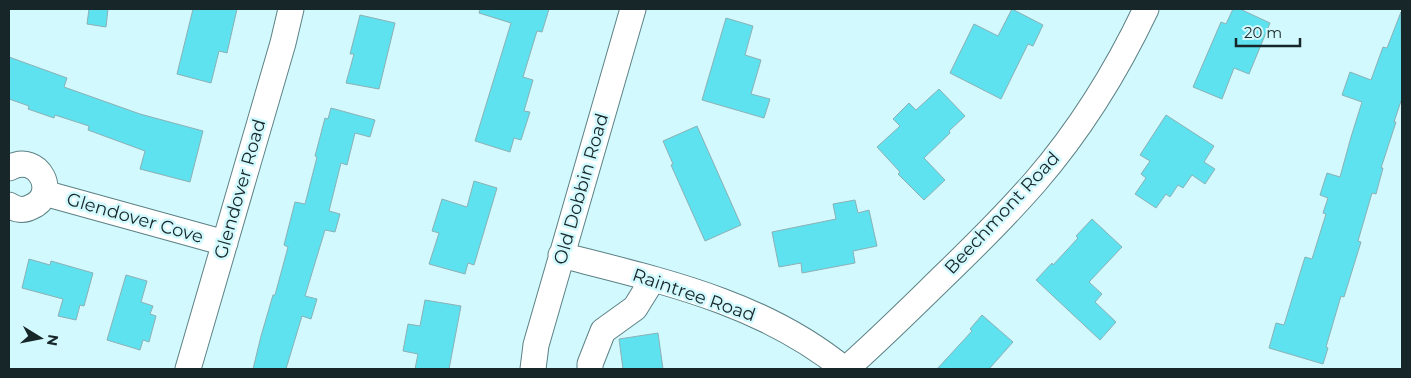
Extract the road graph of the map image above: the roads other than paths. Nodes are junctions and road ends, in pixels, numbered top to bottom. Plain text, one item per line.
1 (291, 9) edge
2 (633, 9) edge
3 (1146, 9) edge
4 (9, 168) edge
5 (44, 193) junction
6 (9, 205) edge
7 (225, 243) junction
8 (561, 255) junction
9 (653, 279) junction
10 (188, 369) edge
11 (533, 369) edge
12 (590, 369) edge
13 (845, 369) edge

1 - 7 street, Glendover Road
2 - 8 street, Old Dobbin Road
3 - 13 street, Beechmont Road
4 - 5 street, Glendover Cove
5 - 6 street, Glendover Cove
5 - 7 street, Glendover Cove
7 - 10 street, Glendover Road
8 - 9 street, Raintree Road
8 - 11 street, Old Dobbin Road
9 - 12 street
9 - 13 street, Raintree Road

